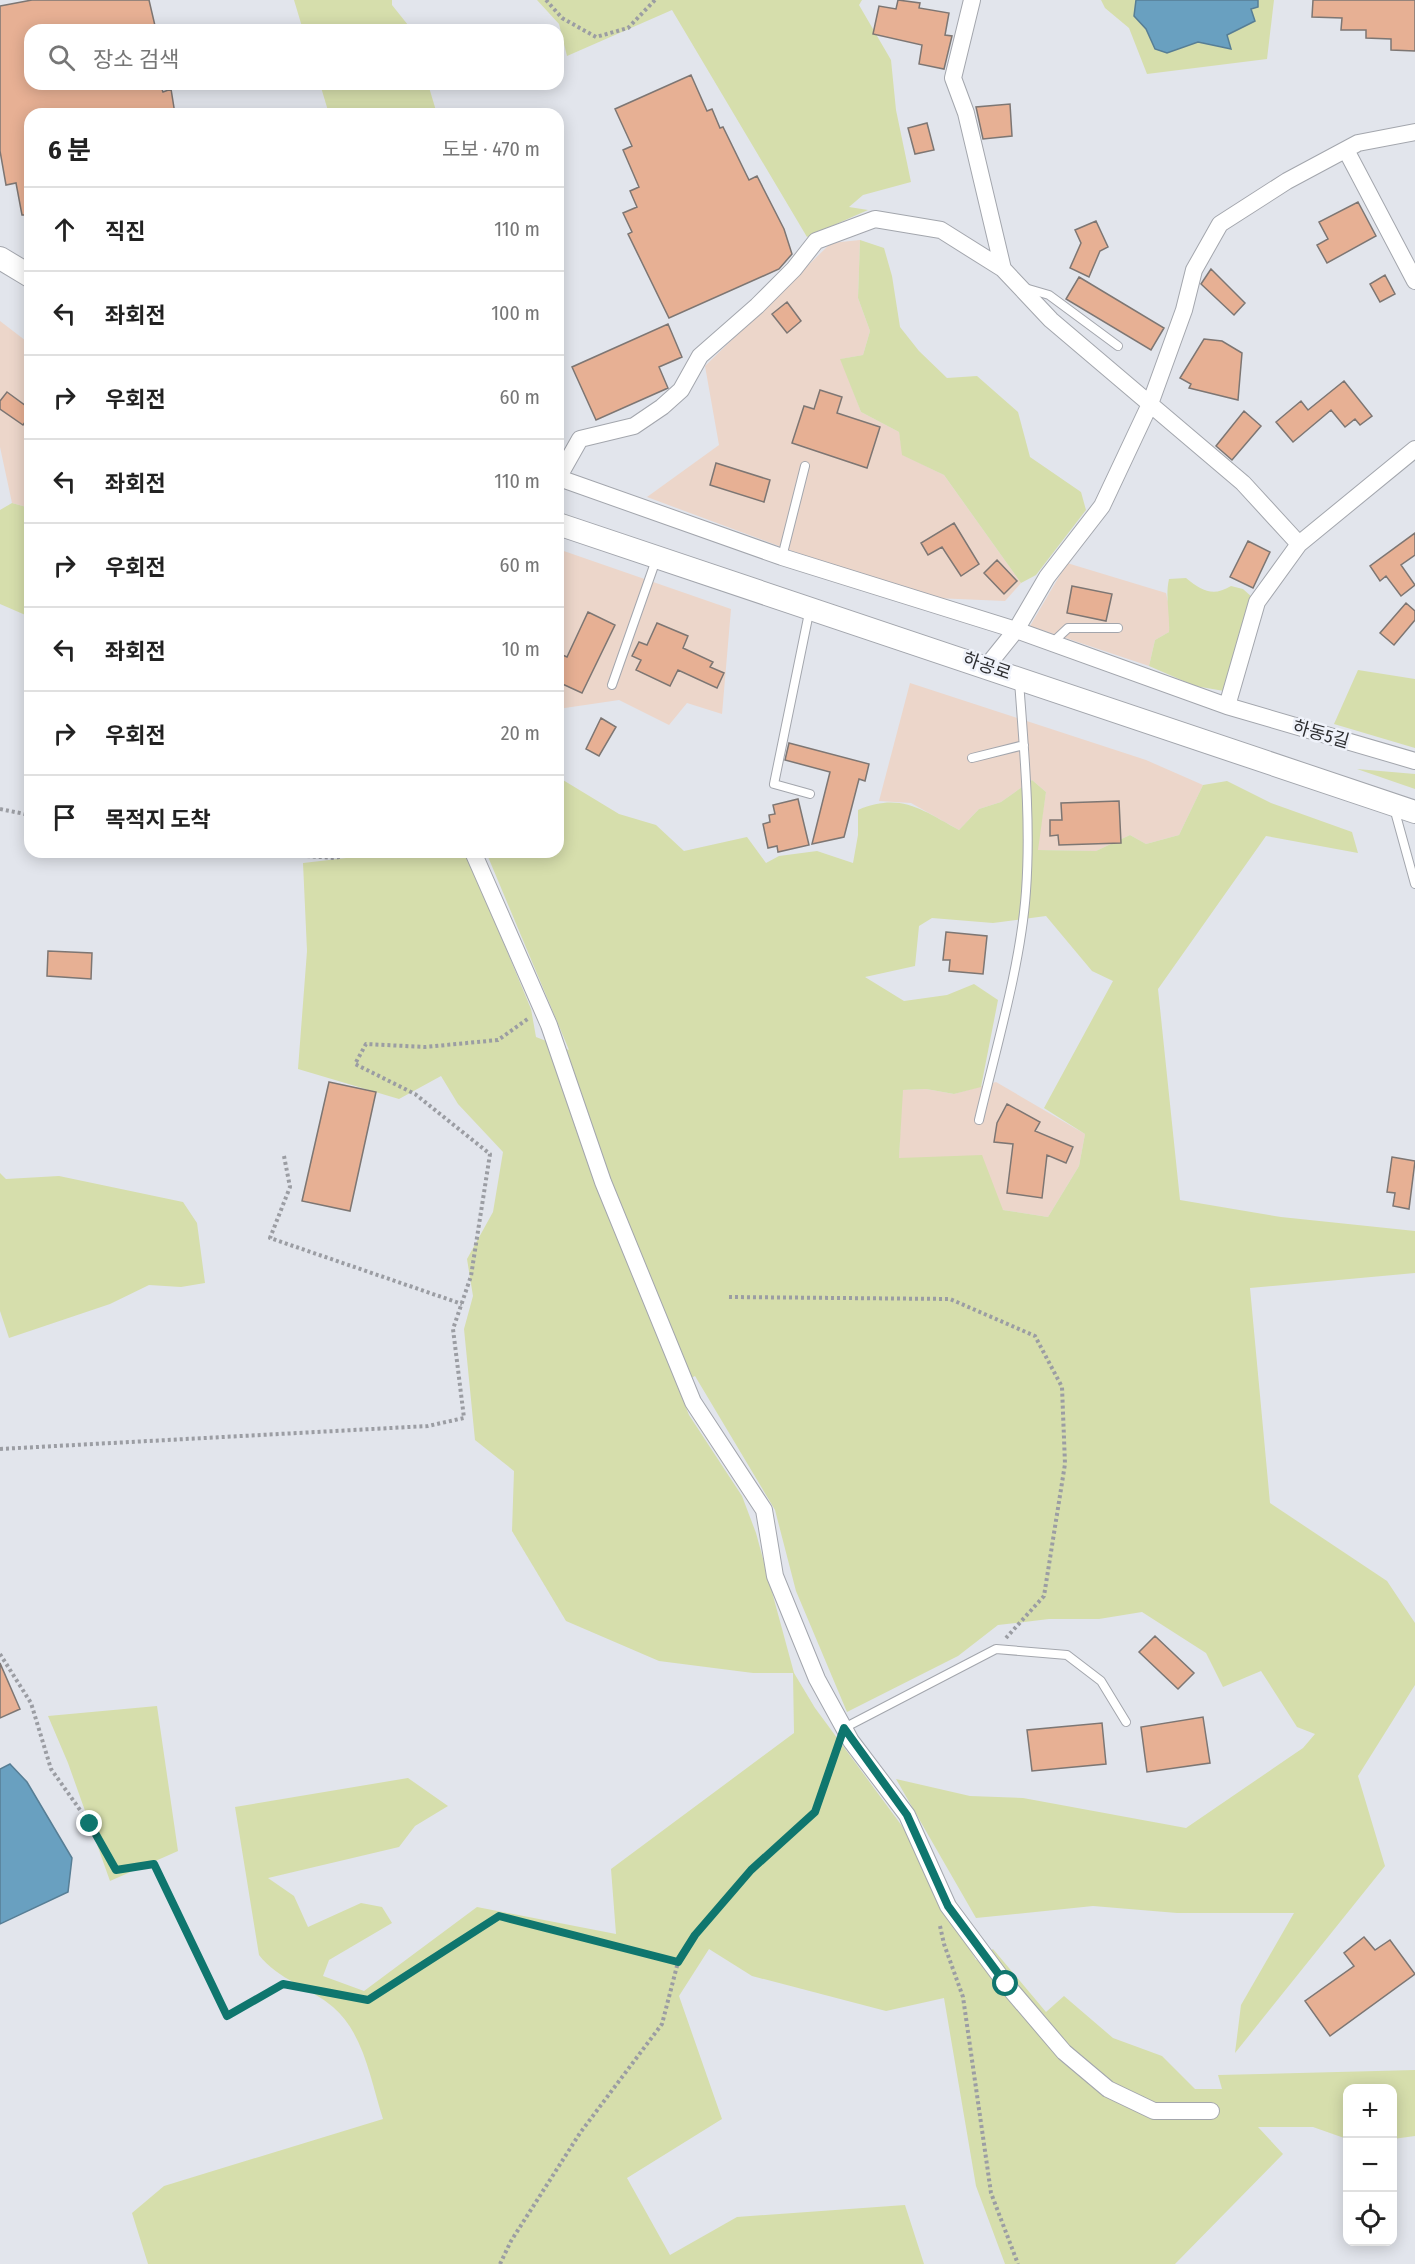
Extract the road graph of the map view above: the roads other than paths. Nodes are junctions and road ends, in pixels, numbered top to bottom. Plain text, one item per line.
1 (972, 0) edge
2 (1415, 132) edge
3 (1346, 150) junction
4 (0, 258) edge
5 (1003, 269) junction
6 (24, 272) edge
7 (1415, 281) edge
8 (1019, 286) junction
9 (1118, 346) dead end
10 (1150, 404) junction
11 (1415, 449) edge
12 (806, 466) dead end
13 (564, 467) edge
14 (564, 480) edge
15 (564, 526) edge
16 (1299, 544) junction
17 (657, 557) junction
18 (782, 557) junction
19 (810, 608) junction
20 (1118, 628) dead end
21 (1016, 630) junction
22 (1051, 644) junction
23 (987, 666) junction
24 (1019, 677) junction
25 (612, 685) dead end
26 (1227, 706) junction
27 (1024, 745) junction
28 (972, 758) dead end
29 (1415, 760) edge
30 (810, 794) dead end
31 (1393, 804) junction
32 (1415, 812) edge
33 (476, 858) edge
34 (1415, 884) edge
35 (979, 1120) dead end
36 (1126, 1722) dead end
37 (844, 1728) junction
38 (1211, 2111) dead end

1 - 5 street
2 - 3 street
3 - 7 street
3 - 10 street
4 - 6 main road
5 - 8 street
5 - 13 street
8 - 9 lane
8 - 10 street
10 - 16 street
10 - 21 street
11 - 16 street
12 - 18 lane
14 - 18 street, 하동5길
15 - 17 main road, 하공로
16 - 26 street
17 - 19 main road, 하공로
17 - 25 lane
18 - 21 street, 하동5길
19 - 23 main road, 하공로
19 - 30 lane
20 - 22 lane
21 - 22 street, 하동5길
21 - 23 street
22 - 26 street, 하동5길
23 - 24 main road, 하공로
24 - 27 lane
24 - 31 main road, 하공로
26 - 29 street, 하동5길
27 - 28 lane
27 - 35 lane
31 - 32 main road, 하공로
31 - 34 lane
33 - 37 street
36 - 37 lane
37 - 38 street

